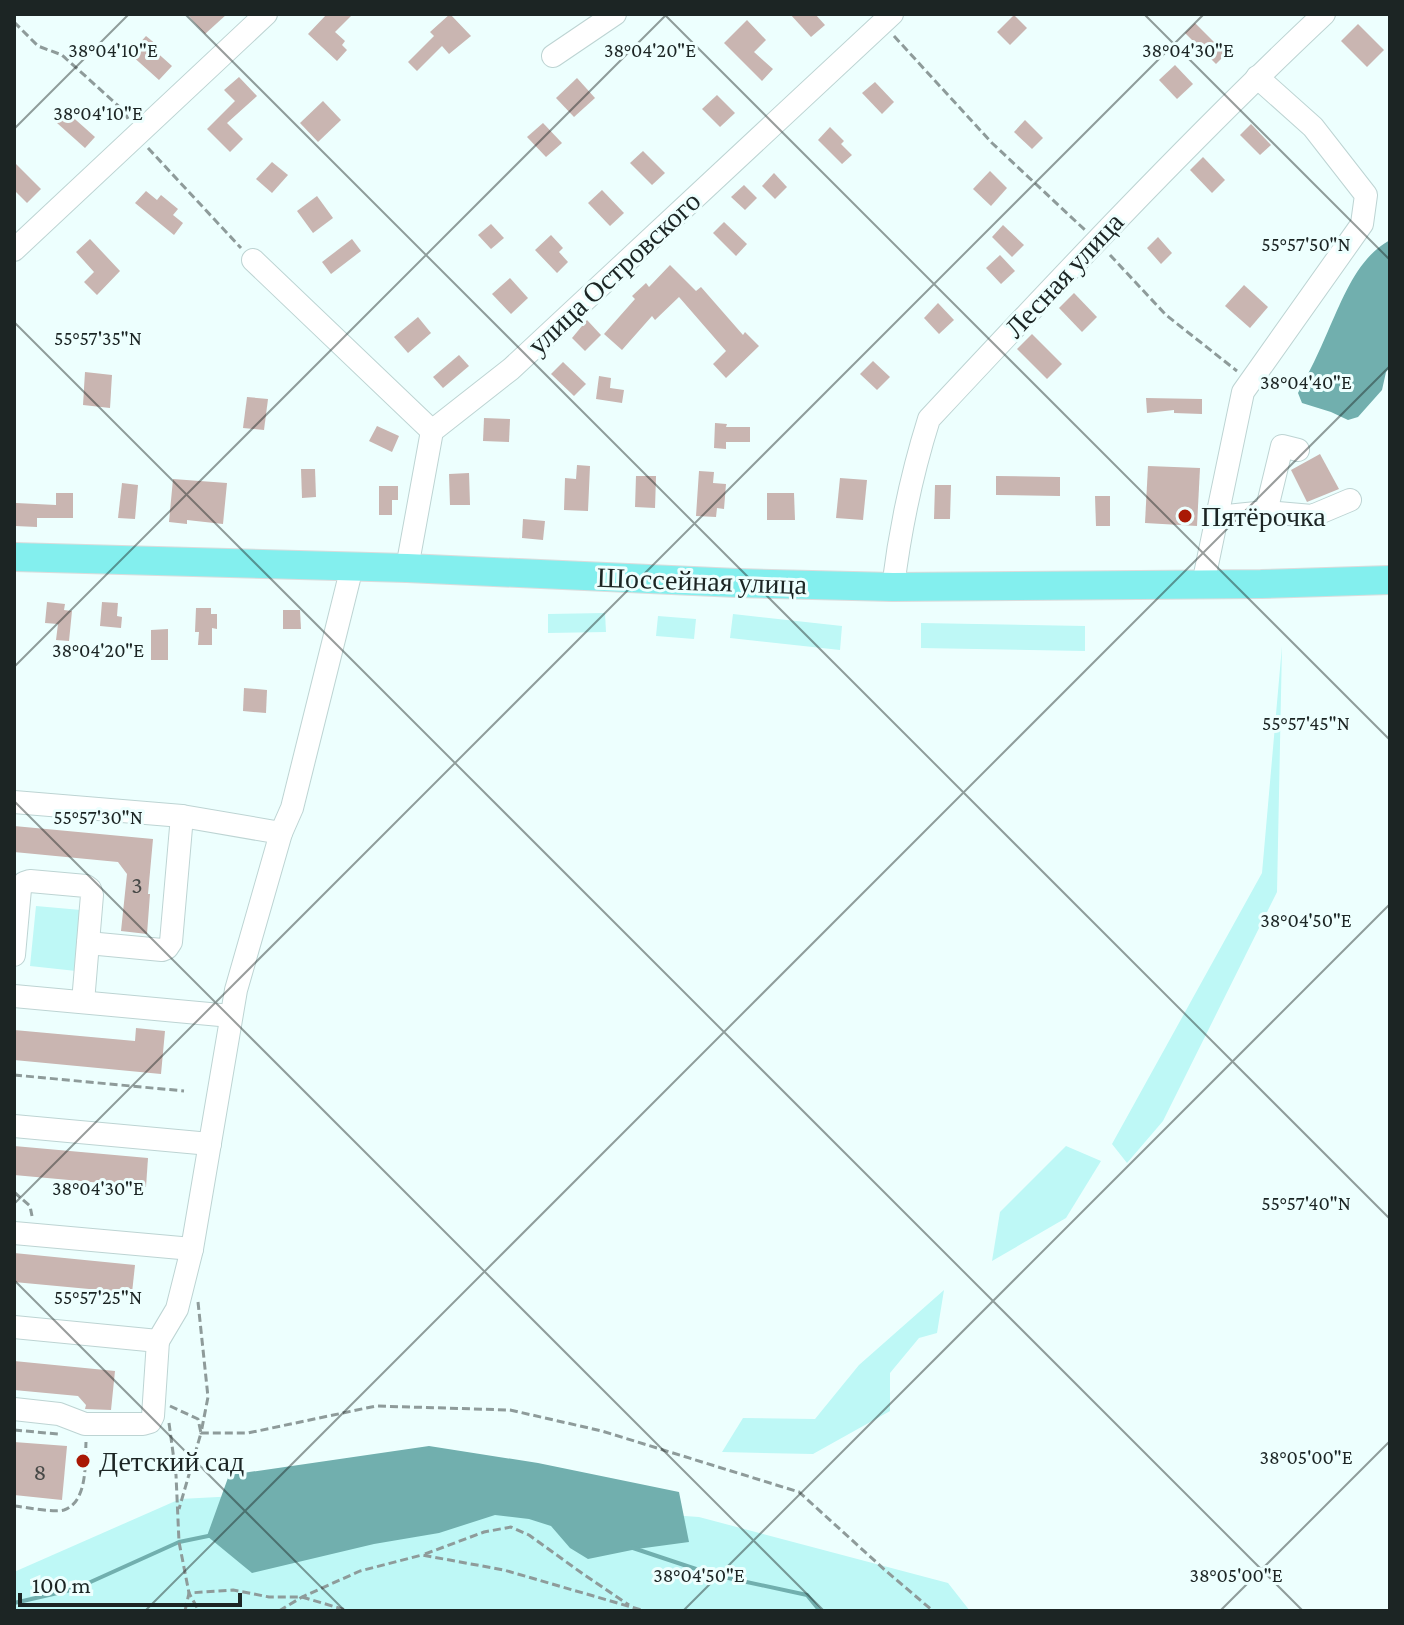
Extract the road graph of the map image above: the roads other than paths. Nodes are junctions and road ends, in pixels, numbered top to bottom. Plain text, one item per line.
1 (266, 14) edge
2 (615, 14) edge
3 (1324, 14) edge
4 (882, 17) edge
5 (553, 56) dead end
6 (1257, 77) junction
7 (14, 250) edge
8 (253, 260) dead end
9 (432, 431) junction
10 (1298, 450) dead end
11 (1350, 500) dead end
12 (1266, 512) junction
13 (1217, 517) junction
14 (14, 557) edge
15 (352, 567) junction
16 (407, 568) junction
17 (1390, 580) edge
18 (1203, 584) junction
19 (893, 587) junction
20 (14, 802) edge
21 (182, 816) junction
22 (281, 833) junction
23 (88, 943) junction
24 (14, 955) edge
25 (14, 996) edge
26 (83, 1002) junction
27 (231, 1016) junction
28 (14, 1126) edge
29 (210, 1144) junction
30 (22, 1233) edge
31 (192, 1249) junction
32 (14, 1327) edge
33 (158, 1341) junction
34 (14, 1409) edge

1 - 7 street
2 - 5 street
3 - 6 street, Лесная улица
4 - 9 street, улица Островского
6 - 13 street
6 - 19 street, Лесная улица
8 - 9 street
9 - 16 street
10 - 12 street
11 - 12 street
12 - 13 street
13 - 18 street
14 - 15 main road, Шоссейная улица
15 - 16 main road, Шоссейная улица
15 - 22 street
16 - 19 main road, Шоссейная улица
17 - 18 main road, Шоссейная улица
18 - 19 main road, Шоссейная улица
20 - 21 street
21 - 22 street
21 - 23 street
22 - 27 street
23 - 24 street
23 - 26 street
25 - 26 street
26 - 27 street
27 - 29 street
28 - 29 street
29 - 31 street
30 - 31 street
31 - 33 street
32 - 33 street
33 - 34 street

